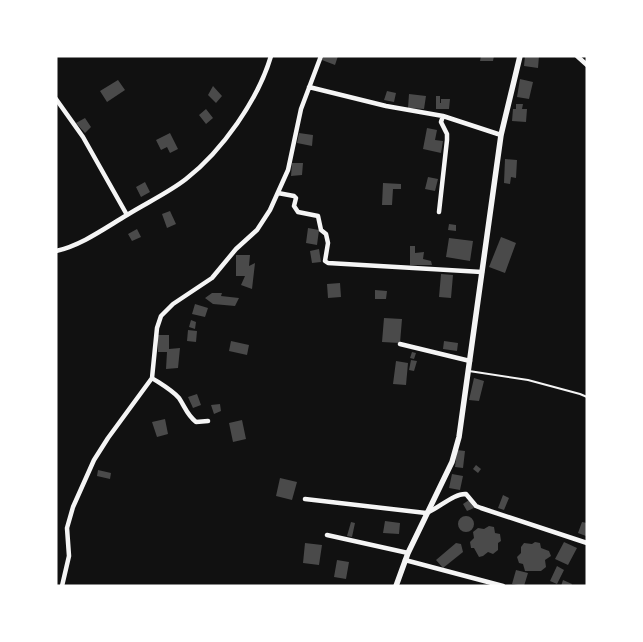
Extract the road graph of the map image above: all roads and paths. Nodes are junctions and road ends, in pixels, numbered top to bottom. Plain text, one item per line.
1 (272, 56) edge
2 (322, 56) edge
3 (520, 56) edge
4 (577, 56) edge
5 (587, 65) edge
6 (309, 87) junction
7 (56, 99) edge
8 (443, 116) junction
9 (501, 135) junction
10 (278, 192) junction
11 (439, 212) dead end
12 (127, 215) junction
13 (56, 251) edge
14 (482, 272) junction
15 (400, 344) dead end
16 (470, 361) junction
17 (469, 372) junction
18 (152, 378) junction
19 (587, 397) edge
20 (208, 421) dead end
21 (305, 499) dead end
22 (426, 513) junction
23 (327, 535) dead end
24 (587, 543) edge
25 (408, 552) junction
26 (406, 560) junction
27 (62, 586) edge
28 (396, 586) edge
29 (503, 586) edge

1 - 12 street
2 - 6 street
3 - 9 street
4 - 5 street
6 - 8 street
6 - 10 street
7 - 12 street
8 - 9 street
8 - 11 street
9 - 14 street
10 - 14 street
10 - 18 street
12 - 13 street
14 - 16 street
15 - 16 street
16 - 17 street
17 - 19 lane
17 - 22 street
18 - 20 street
18 - 27 street
21 - 22 street
22 - 24 street
22 - 25 street
23 - 25 street
25 - 26 street
26 - 28 street
26 - 29 street

